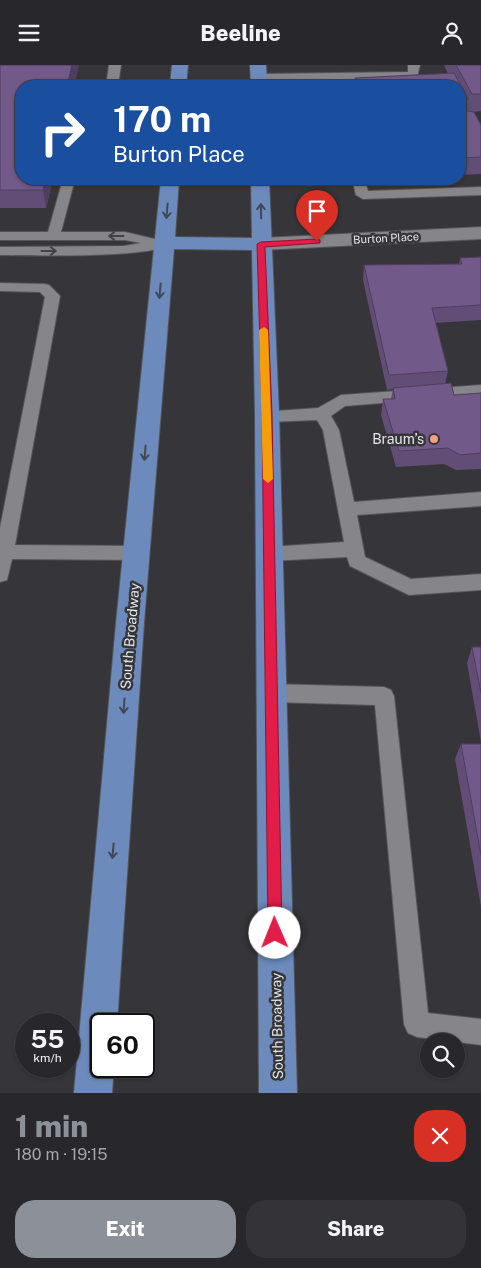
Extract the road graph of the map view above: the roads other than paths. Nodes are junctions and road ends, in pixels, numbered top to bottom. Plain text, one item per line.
1 (115, 65) edge
2 (180, 65) edge
3 (310, 65) edge
4 (414, 65) edge
5 (259, 76) edge
6 (312, 77) junction
7 (113, 80) edge
8 (179, 80) edge
9 (67, 185) edge
10 (169, 185) edge
11 (260, 185) edge
12 (360, 185) edge
13 (481, 191) edge
14 (481, 233) edge
15 (54, 234) junction
16 (0, 235) edge
17 (164, 243) junction
18 (261, 244) junction
19 (0, 251) edge
20 (0, 287) edge
21 (481, 390) edge
22 (322, 415) junction
23 (267, 416) junction
24 (481, 499) edge
25 (346, 509) junction
26 (354, 549) junction
27 (2, 552) edge
28 (137, 553) junction
29 (269, 554) junction
30 (0, 575) edge
31 (481, 582) edge
32 (271, 693) junction
33 (481, 1032) edge
34 (93, 1093) edge
35 (278, 1093) edge

1 - 7 lane
2 - 8 main road
3 - 6 lane
4 - 6 lane
5 - 6 lane
9 - 15 lane
10 -> 17 main road, South Broadway
18 -> 11 main road, South Broadway
12 - 13 lane
14 - 18 street, Burton Place
15 - 16 lane
17 -> 15 lane
17 - 18 main road
19 -> 17 lane
17 -> 28 main road, South Broadway
18 - 23 main road, South Broadway
20 - 27 lane
21 - 22 lane
22 - 23 lane
22 - 25 lane
23 - 29 main road, South Broadway
24 - 25 lane
25 - 26 lane
26 - 29 lane
26 - 31 lane
27 - 28 lane
27 - 30 lane
28 -> 34 main road, South Broadway
29 - 32 main road, South Broadway
32 - 33 lane
32 - 35 main road, South Broadway

